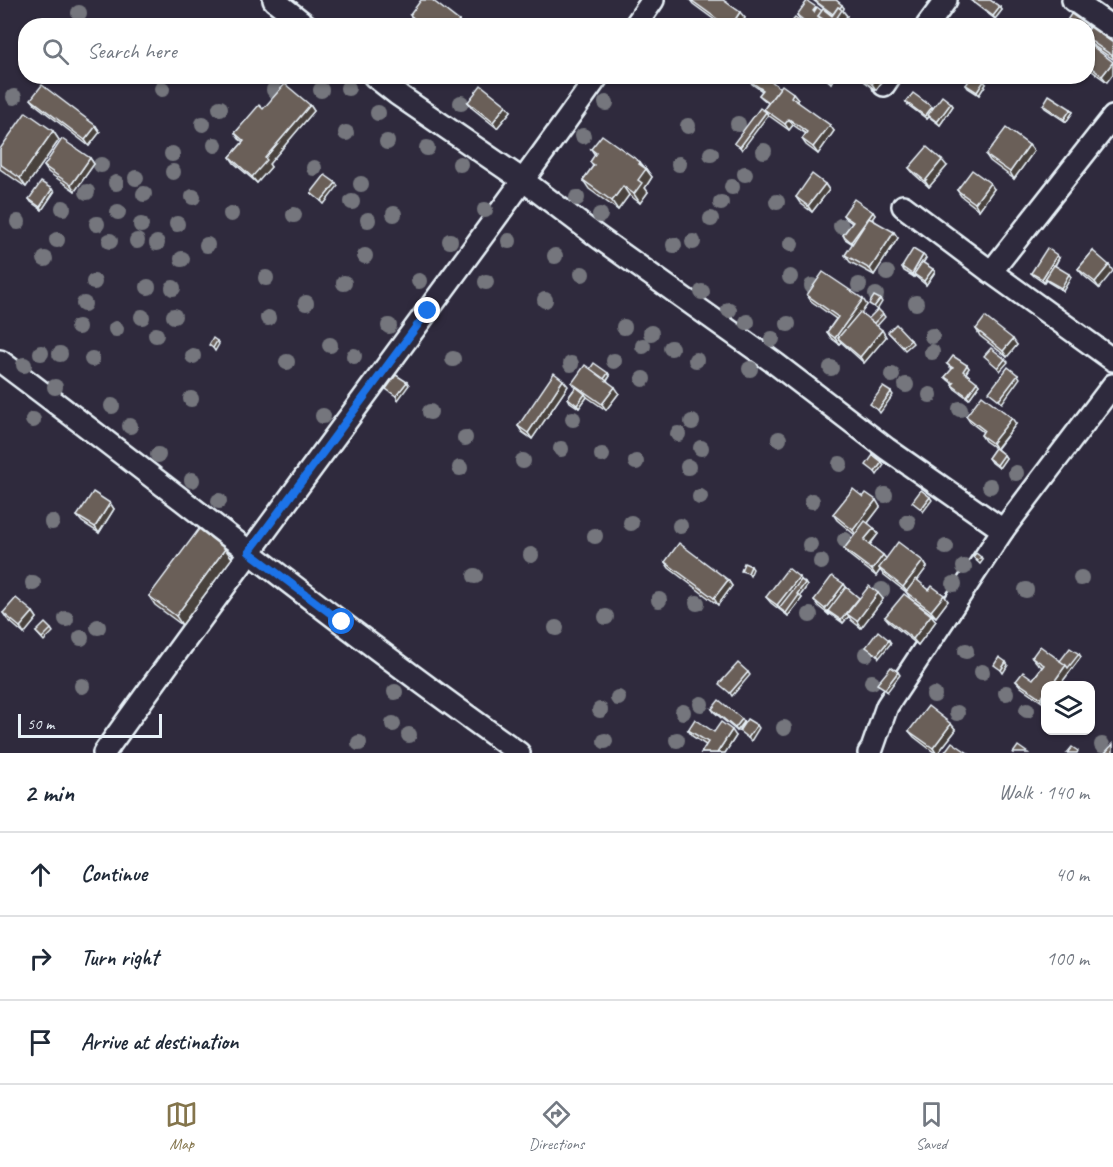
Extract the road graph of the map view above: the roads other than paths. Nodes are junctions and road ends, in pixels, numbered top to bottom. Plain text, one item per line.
1 (274, 0) edge
2 (653, 0) edge
3 (946, 0) edge
4 (1073, 0) edge
5 (297, 18) edge
6 (641, 18) edge
7 (933, 18) edge
8 (1113, 28) edge
9 (384, 84) edge
10 (592, 84) edge
11 (1113, 117) edge
12 (524, 181) junction
13 (903, 206) dead end
14 (991, 272) junction
15 (1113, 360) edge
16 (0, 361) edge
17 (1113, 385) edge
18 (1003, 530) junction
19 (249, 552) junction
20 (873, 752) edge
21 (104, 753) edge
22 (519, 753) edge

1 - 5 street
2 - 6 street
3 - 7 street
4 - 8 street
9 - 12 street
10 - 12 street
11 - 14 street
12 - 18 street
12 - 19 street
13 - 14 street
14 - 15 street
16 - 19 street
17 - 18 street
18 - 20 street
19 - 21 street
19 - 22 street

